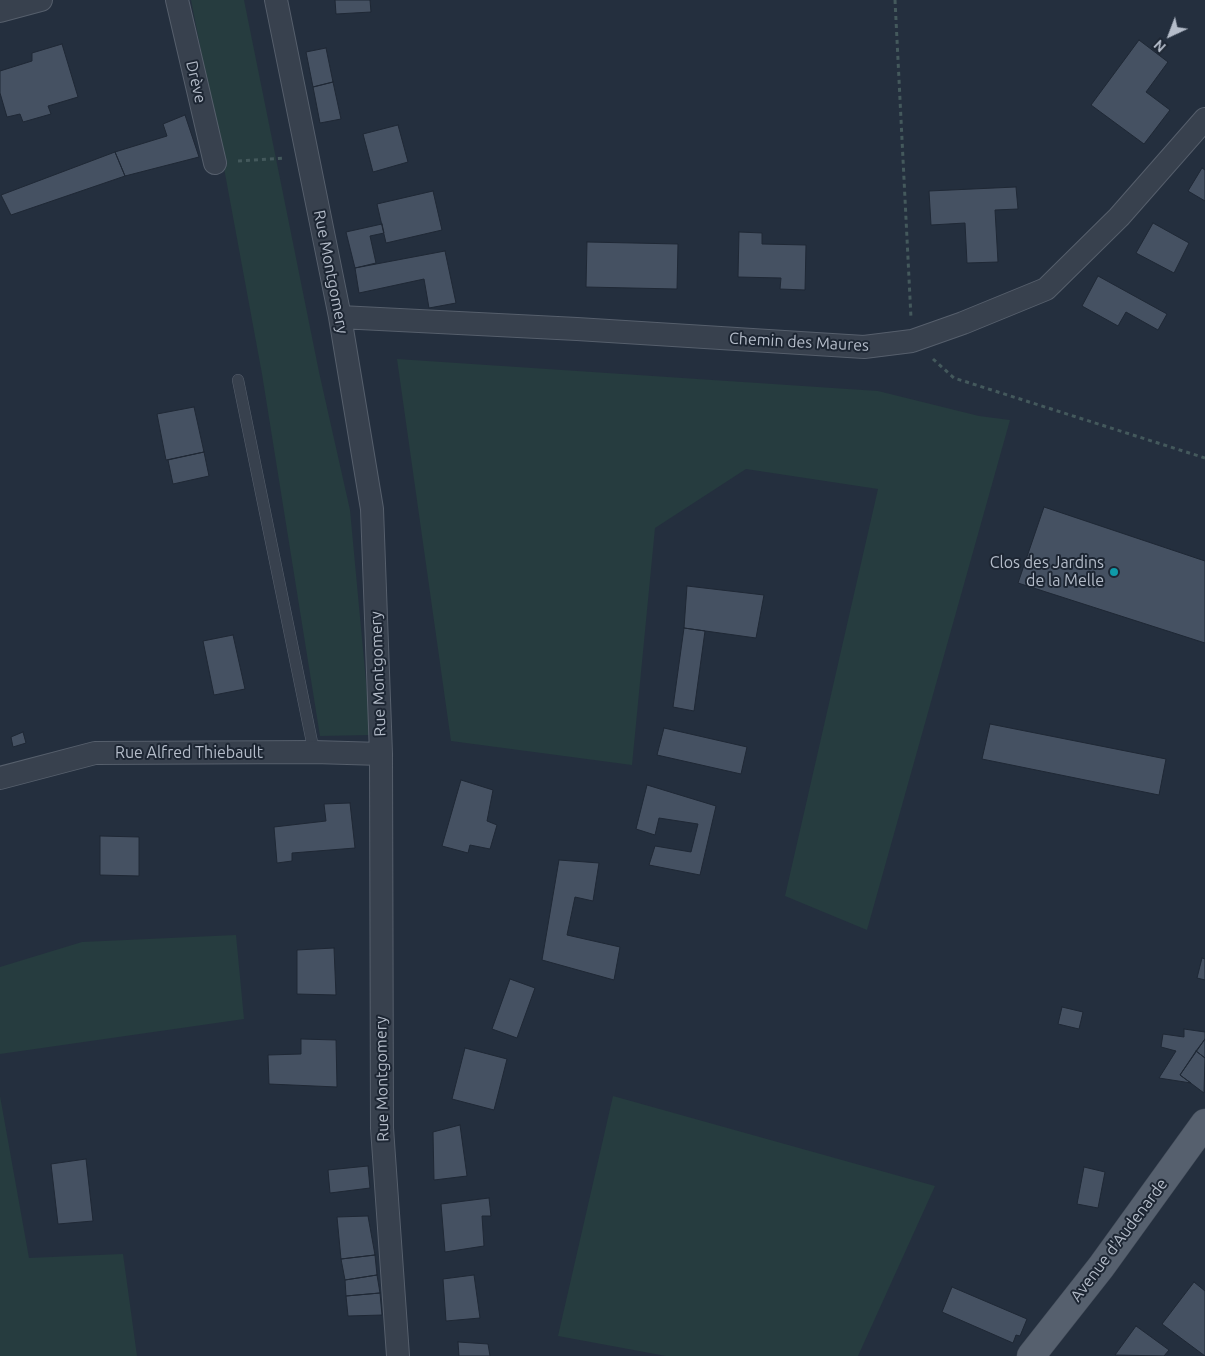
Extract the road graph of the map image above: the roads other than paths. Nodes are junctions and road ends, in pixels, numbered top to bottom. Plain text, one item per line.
1 (41, 0) edge
2 (177, 0) edge
3 (276, 0) edge
4 (0, 11) edge
5 (1205, 118) edge
6 (215, 163) road end
7 (340, 317) junction
8 (238, 380) dead end
9 (314, 752) junction
10 (381, 754) junction
11 (0, 778) edge
12 (1205, 1124) edge
13 (398, 1356) edge
14 (1031, 1356) edge

1 - 4 street
2 - 6 street, Drève
3 - 7 street, Rue Montgomery
5 - 7 street, Chemin des Maures
7 - 10 street, Rue Montgomery
8 - 9 lane
9 - 10 street, Rue Alfred Thiebault
9 - 11 street, Rue Alfred Thiebault
10 - 13 street, Rue Montgomery
12 - 14 main road, Avenue d'Audenarde

